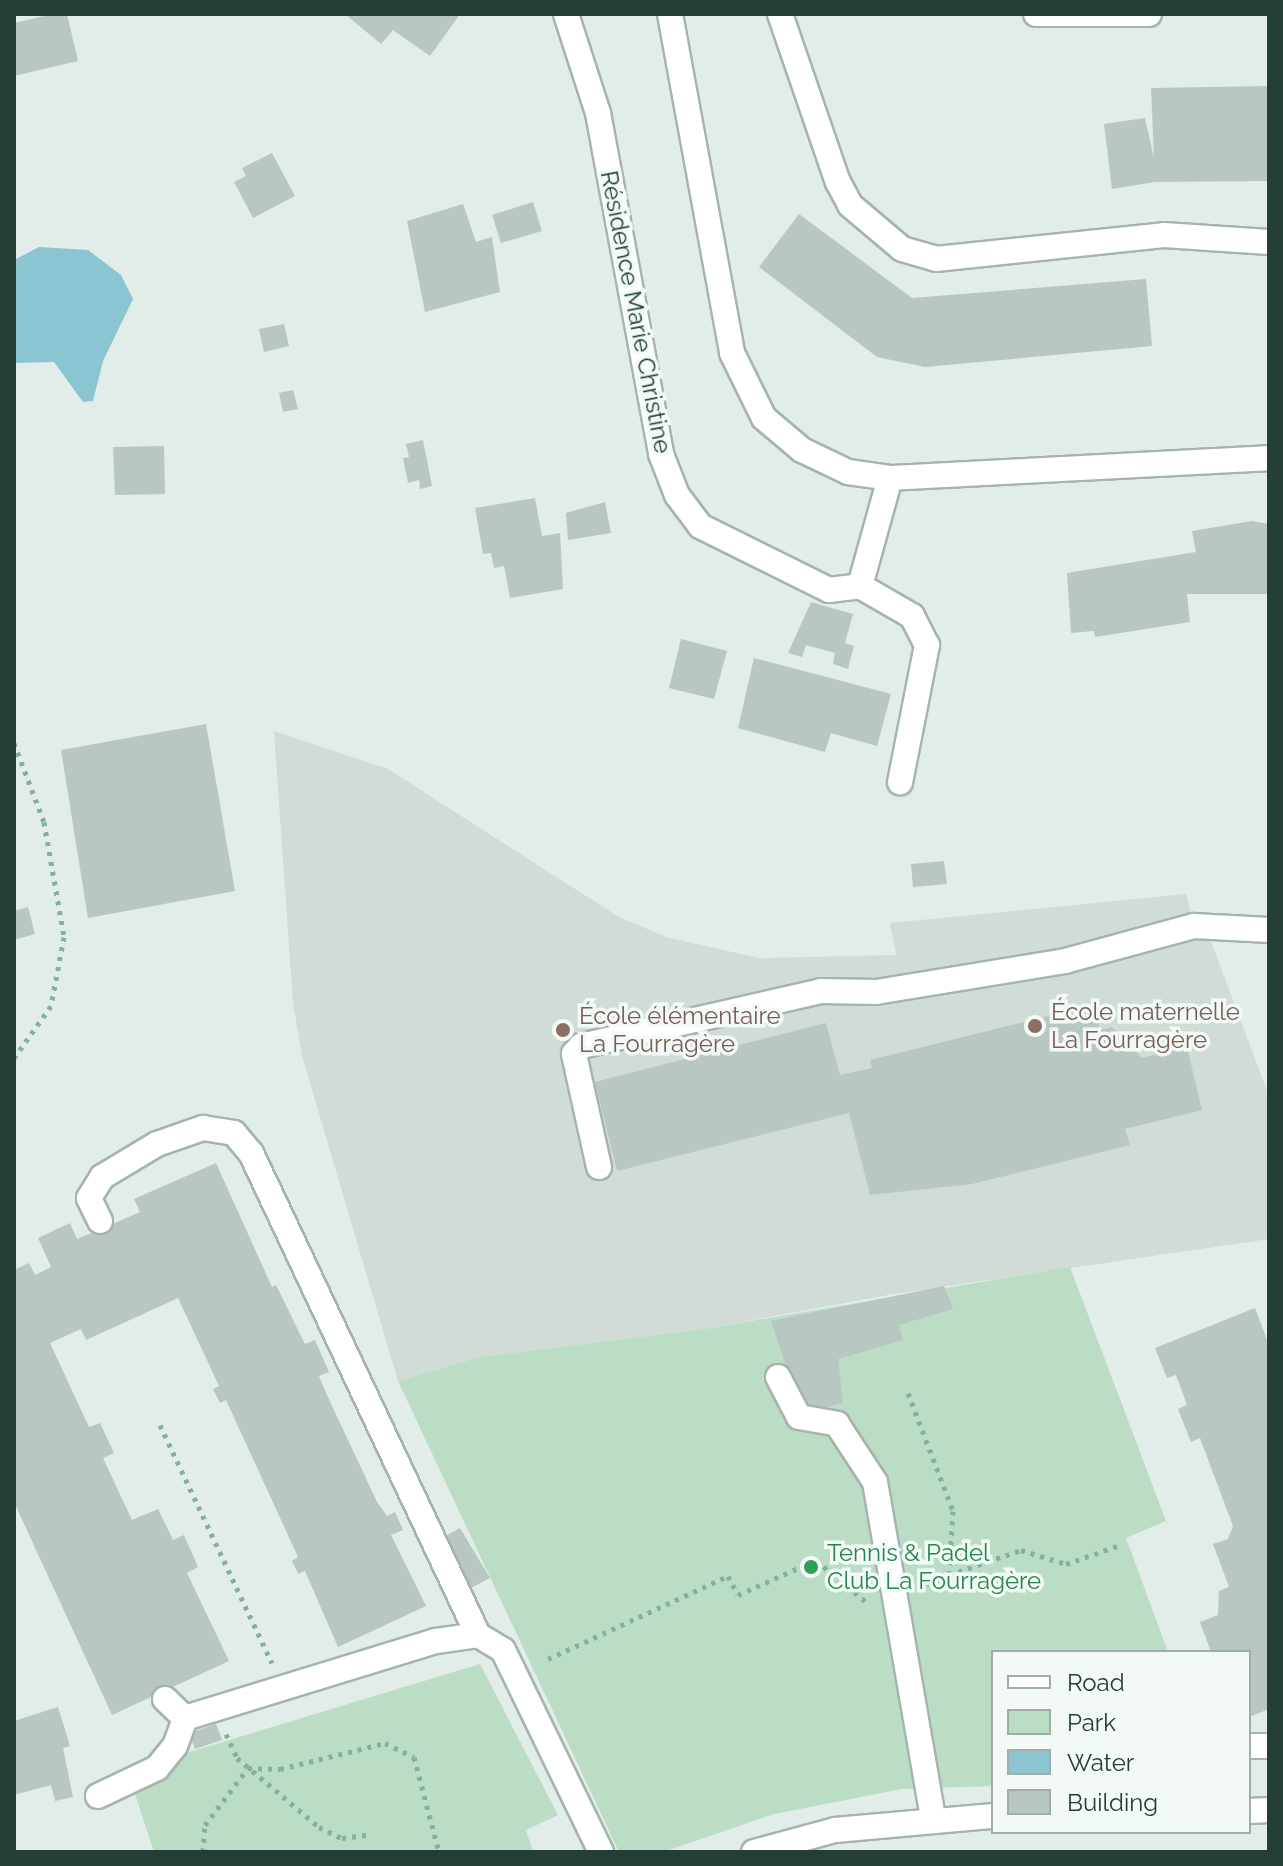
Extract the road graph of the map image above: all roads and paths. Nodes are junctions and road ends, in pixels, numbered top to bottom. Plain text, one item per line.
1 (566, 14) edge
2 (670, 14) edge
3 (780, 14) edge
4 (1036, 14) edge
5 (1149, 14) edge
6 (1269, 242) edge
7 (1269, 458) edge
8 (890, 478) junction
9 (860, 586) junction
10 (14, 743) edge
11 (900, 782) dead end
12 (1269, 930) edge
13 (14, 1058) edge
14 (599, 1167) dead end
15 (100, 1221) dead end
16 (778, 1377) dead end
17 (908, 1393) dead end
18 (160, 1425) dead end
19 (1120, 1545) dead end
20 (949, 1575) junction
21 (898, 1593) junction
22 (874, 1615) dead end
23 (478, 1635) junction
24 (548, 1659) dead end
25 (277, 1690) junction
26 (165, 1699) dead end
27 (185, 1718) junction
28 (224, 1728) dead end
29 (248, 1768) junction
30 (98, 1796) dead end
31 (991, 1816) edge
32 (933, 1817) junction
33 (366, 1835) dead end
34 (203, 1852) edge
35 (439, 1852) edge
36 (601, 1852) edge
37 (754, 1852) edge

1 - 9 street, Résidence Marie Christine
2 - 8 street
3 - 6 street
4 - 5 street
7 - 8 street
8 - 9 street
9 - 11 street
10 - 13 path
12 - 14 street
15 - 23 street
16 - 21 street
17 - 20 path
18 - 25 path
19 - 20 path
20 - 21 path
21 - 32 street
22 - 24 path
23 - 25 street
23 - 36 street
25 - 27 street
26 - 27 street
27 - 30 street
28 - 29 path
29 - 33 path
29 - 34 path
29 - 35 path
31 - 32 street
32 - 37 street

